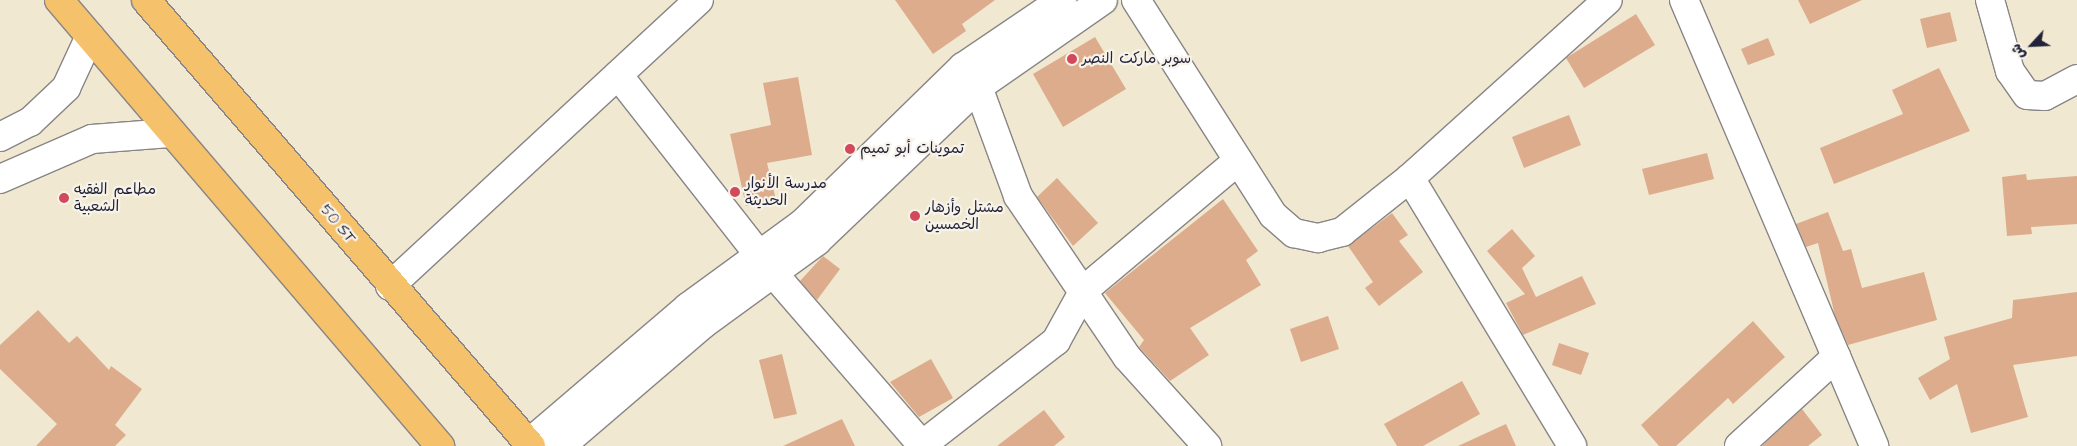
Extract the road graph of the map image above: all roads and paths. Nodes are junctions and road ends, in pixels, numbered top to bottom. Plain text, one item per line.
1 (59, 0) edge
2 (146, 0) edge
3 (699, 0) edge
4 (1062, 0) edge
5 (1103, 0) edge
6 (1136, 0) edge
7 (1608, 0) edge
8 (1684, 0) edge
9 (1990, 0) edge
10 (90, 36) junction
11 (618, 75) junction
12 (2077, 79) edge
13 (978, 87) junction
14 (170, 133) junction
15 (0, 136) edge
16 (1238, 162) junction
17 (1410, 178) junction
18 (0, 179) edge
19 (766, 264) junction
20 (390, 286) junction
21 (1084, 290) junction
22 (1836, 357) junction
23 (530, 445) edge
24 (440, 446) edge
25 (560, 446) edge
26 (922, 446) edge
27 (1207, 446) edge
28 (1572, 446) edge
29 (1739, 446) edge
30 (1874, 446) edge

1 - 10 main road
2 - 20 main road, 50 ST
3 - 11 street
4 - 19 street
5 - 13 street
6 - 16 street
7 - 17 street
8 - 22 street
9 - 12 street
10 - 14 main road
10 - 15 street
11 - 19 street
11 - 20 street
13 - 19 street
13 - 21 street
14 - 18 street
14 - 24 main road
16 - 17 street
16 - 21 street
17 - 28 street
19 - 23 street
19 - 25 street
19 - 26 street
20 - 23 main road, 50 ST
21 - 26 street
21 - 27 street
22 - 29 street
22 - 30 street

